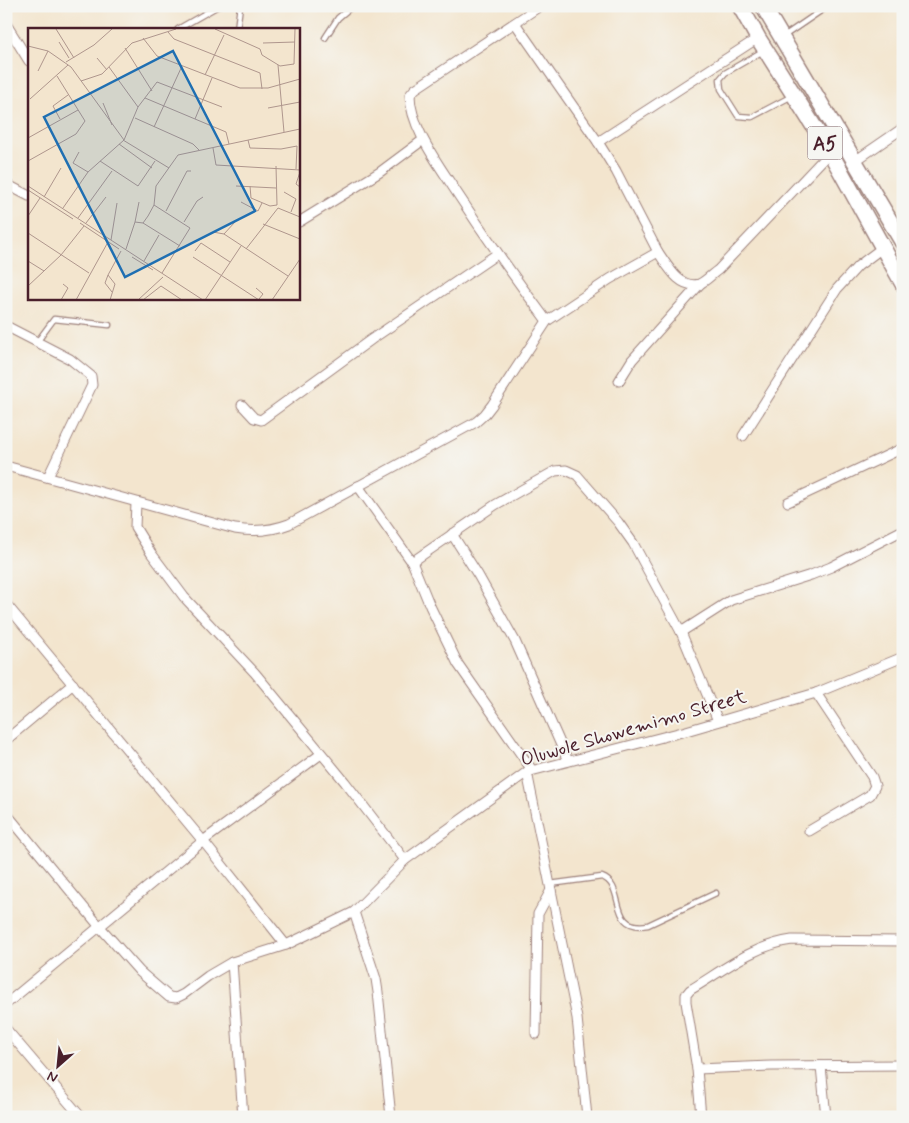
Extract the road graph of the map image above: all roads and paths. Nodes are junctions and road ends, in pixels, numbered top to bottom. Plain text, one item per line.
1 (218, 6) edge
2 (240, 6) edge
3 (352, 6) edge
4 (540, 6) edge
5 (740, 6) edge
6 (763, 6) edge
7 (828, 6) edge
8 (516, 23) junction
9 (6, 24) edge
10 (180, 28) edge
11 (237, 28) edge
12 (783, 37) junction
13 (325, 38) dead end
14 (762, 44) junction
15 (28, 59) edge
16 (794, 94) junction
17 (903, 128) edge
18 (424, 140) junction
19 (598, 142) junction
20 (830, 152) junction
21 (855, 161) junction
22 (6, 184) edge
23 (28, 195) edge
24 (300, 221) edge
25 (903, 243) edge
26 (882, 248) junction
27 (658, 252) junction
28 (497, 254) junction
29 (700, 284) junction
30 (903, 284) edge
31 (547, 321) junction
32 (109, 325) dead end
33 (6, 326) edge
34 (37, 342) junction
35 (619, 381) dead end
36 (242, 405) dead end
37 (743, 436) dead end
38 (903, 448) edge
39 (6, 466) edge
40 (48, 477) junction
41 (358, 486) junction
42 (788, 502) dead end
43 (136, 503) junction
44 (903, 530) edge
45 (452, 534) junction
46 (412, 562) junction
47 (6, 604) edge
48 (681, 632) junction
49 (903, 657) edge
50 (73, 684) junction
51 (816, 693) junction
52 (718, 722) junction
53 (6, 740) edge
54 (321, 754) junction
55 (568, 761) junction
56 (529, 771) junction
57 (6, 813) edge
58 (809, 831) dead end
59 (203, 841) junction
60 (405, 860) junction
61 (550, 887) junction
62 (716, 893) dead end
63 (354, 912) junction
64 (100, 927) junction
65 (903, 941) edge
66 (286, 945) junction
67 (232, 962) junction
68 (6, 1004) edge
69 (6, 1029) edge
70 (536, 1034) dead end
71 (903, 1065) edge
72 (821, 1066) junction
73 (697, 1069) junction
74 (82, 1117) edge
75 (243, 1117) edge
76 (391, 1117) edge
77 (587, 1117) edge
78 (702, 1117) edge
79 (826, 1117) edge

1 - 10 lane
2 - 11 lane
3 - 13 lane
4 - 8 street
5 - 14 highway, A5
6 - 12 highway, A5
7 - 12 lane
8 - 18 street
8 - 19 street
9 - 15 street
12 - 21 highway, A5
14 - 16 highway, A5
14 - 16 lane
14 - 19 street
16 - 20 highway, A5
17 - 21 street
18 - 24 street
18 - 28 street
19 - 27 street
20 - 26 highway, A5
20 - 29 street
21 - 25 highway, A5
22 - 23 street
26 - 30 highway, A5
26 - 37 street
27 - 29 street
27 - 31 street
28 - 31 street
28 - 36 street
29 - 35 street
31 - 41 street
32 - 34 lane
33 - 34 street
34 - 40 street
38 - 42 street
39 - 40 street
40 - 43 street
41 - 43 street
41 - 46 street
43 - 54 street
44 - 48 street
45 - 46 street
45 - 48 street
45 - 55 street
46 - 56 street
47 - 50 street
48 - 52 street
49 - 51 street, Oluwole Showemimo Street
50 - 53 street
50 - 59 street
51 - 52 street, Oluwole Showemimo Street
51 - 58 street
52 - 55 street, Oluwole Showemimo Street
54 - 59 street
54 - 60 street
55 - 56 street, Oluwole Showemimo Street
56 - 60 street, Oluwole Showemimo Street
56 - 61 street
57 - 64 street, Oluwole Showemimo Street
59 - 64 street
59 - 66 street
60 - 63 street, Oluwole Showemimo Street
61 - 62 lane
61 - 70 street
61 - 77 street
63 - 66 street, Oluwole Showemimo Street
63 - 76 street
64 - 67 street, Oluwole Showemimo Street
64 - 68 street
65 - 73 street
66 - 67 street, Oluwole Showemimo Street
67 - 75 street
69 - 74 street
71 - 72 street
72 - 73 street
72 - 79 street
73 - 78 street

